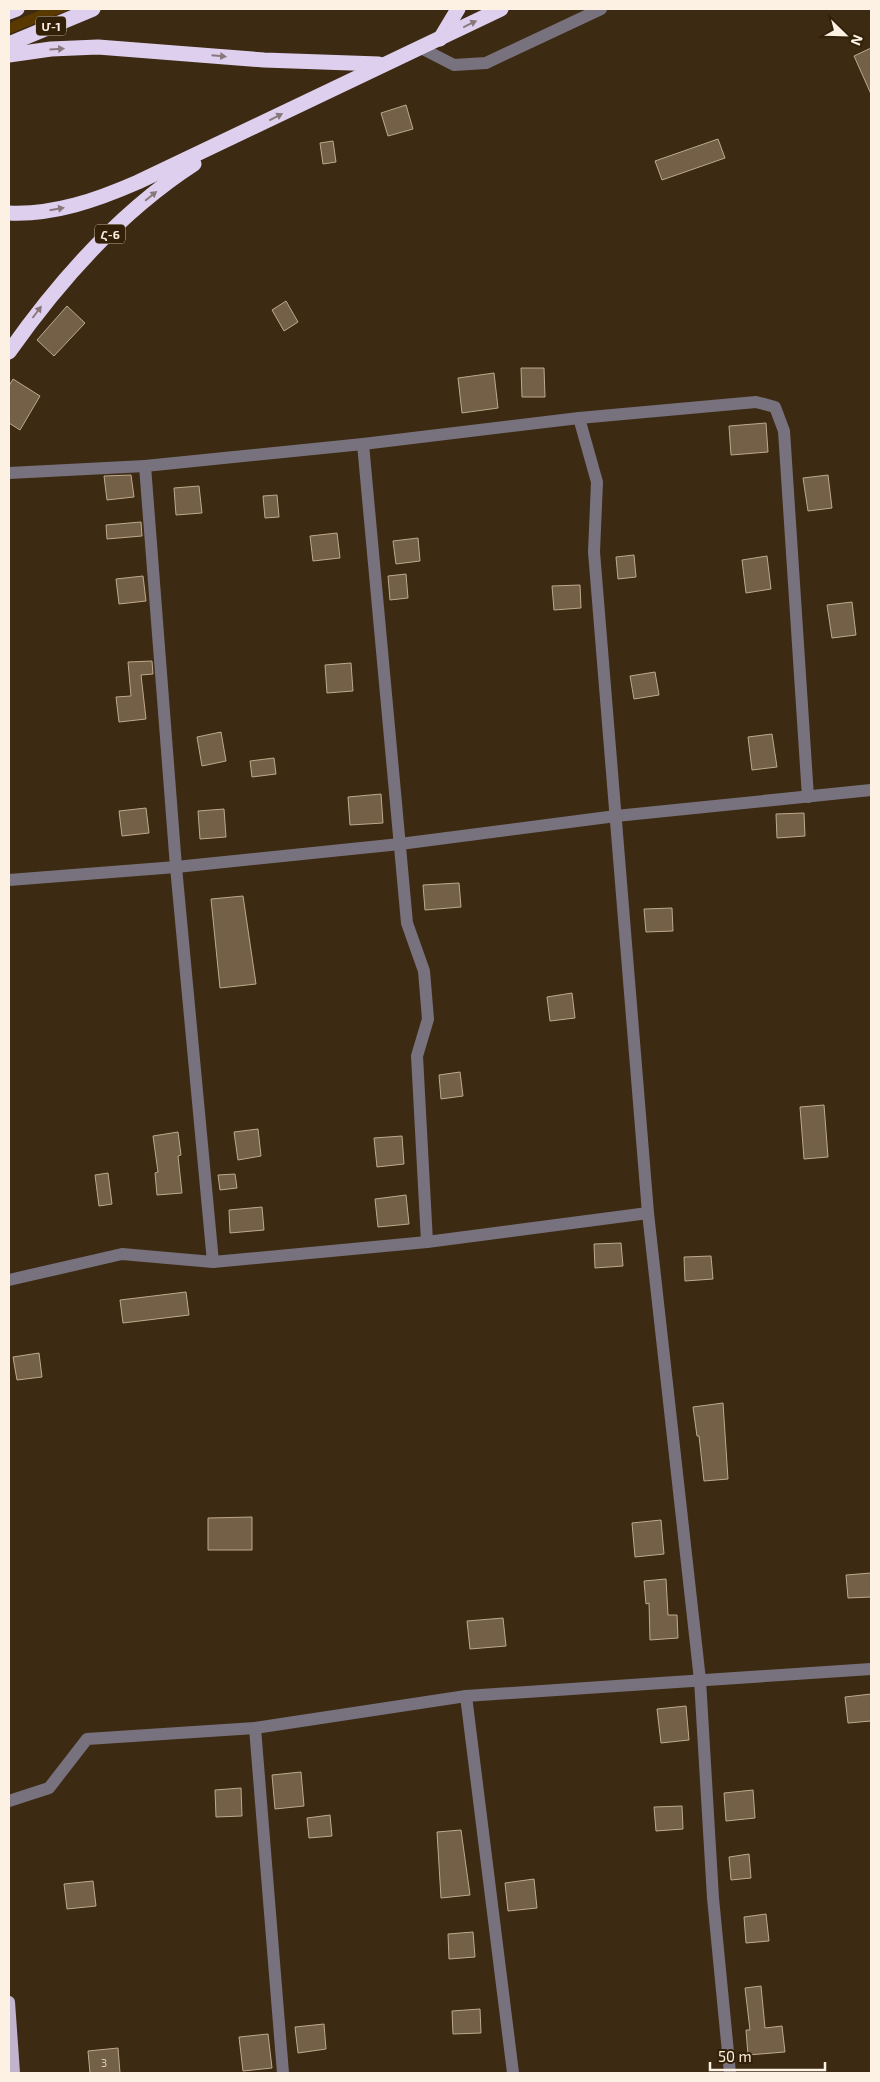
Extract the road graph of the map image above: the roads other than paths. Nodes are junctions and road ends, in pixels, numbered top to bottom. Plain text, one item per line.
1 (17, 9) edge
2 (93, 9) edge
3 (458, 9) edge
4 (501, 9) edge
5 (601, 9) edge
6 (9, 12) edge
7 (440, 38) junction
8 (9, 44) edge
9 (419, 47) junction
10 (9, 55) edge
11 (381, 64) junction
12 (233, 138) junction
13 (9, 213) edge
14 (9, 352) edge
15 (579, 418) junction
16 (363, 444) junction
17 (145, 466) junction
18 (9, 473) edge
19 (871, 790) edge
20 (808, 797) junction
21 (616, 816) junction
22 (400, 844) junction
23 (176, 866) junction
24 (9, 880) edge
25 (648, 1213) junction
26 (427, 1242) junction
27 (213, 1262) junction
28 (9, 1280) edge
29 (871, 1670) edge
30 (700, 1680) junction
31 (466, 1696) junction
32 (255, 1728) junction
33 (9, 1801) edge
34 (9, 2002) edge
35 (14, 2073) edge
36 (283, 2073) edge
37 (513, 2073) edge
38 (730, 2073) edge

1 - 6 highway, Մ-1
2 - 8 highway, Մ-1
3 - 7 highway
7 -> 4 highway
5 - 9 street
7 - 9 highway
9 - 11 highway
10 -> 11 highway
12 -> 11 highway
13 -> 12 highway
14 -> 12 highway, Հ-6
15 - 16 street
15 - 20 street
15 - 21 street
16 - 17 street
16 - 22 street
17 - 18 street
17 - 23 street
19 - 20 street
20 - 21 street
21 - 22 street
21 - 25 street
22 - 23 street
22 - 26 street
23 - 24 street
23 - 27 street
25 - 26 street
25 - 30 street
26 - 27 street
27 - 28 street
29 - 30 street
30 - 31 street
30 - 38 street
31 - 32 street
31 - 37 street
32 - 33 street
32 - 36 street
34 - 35 main road

